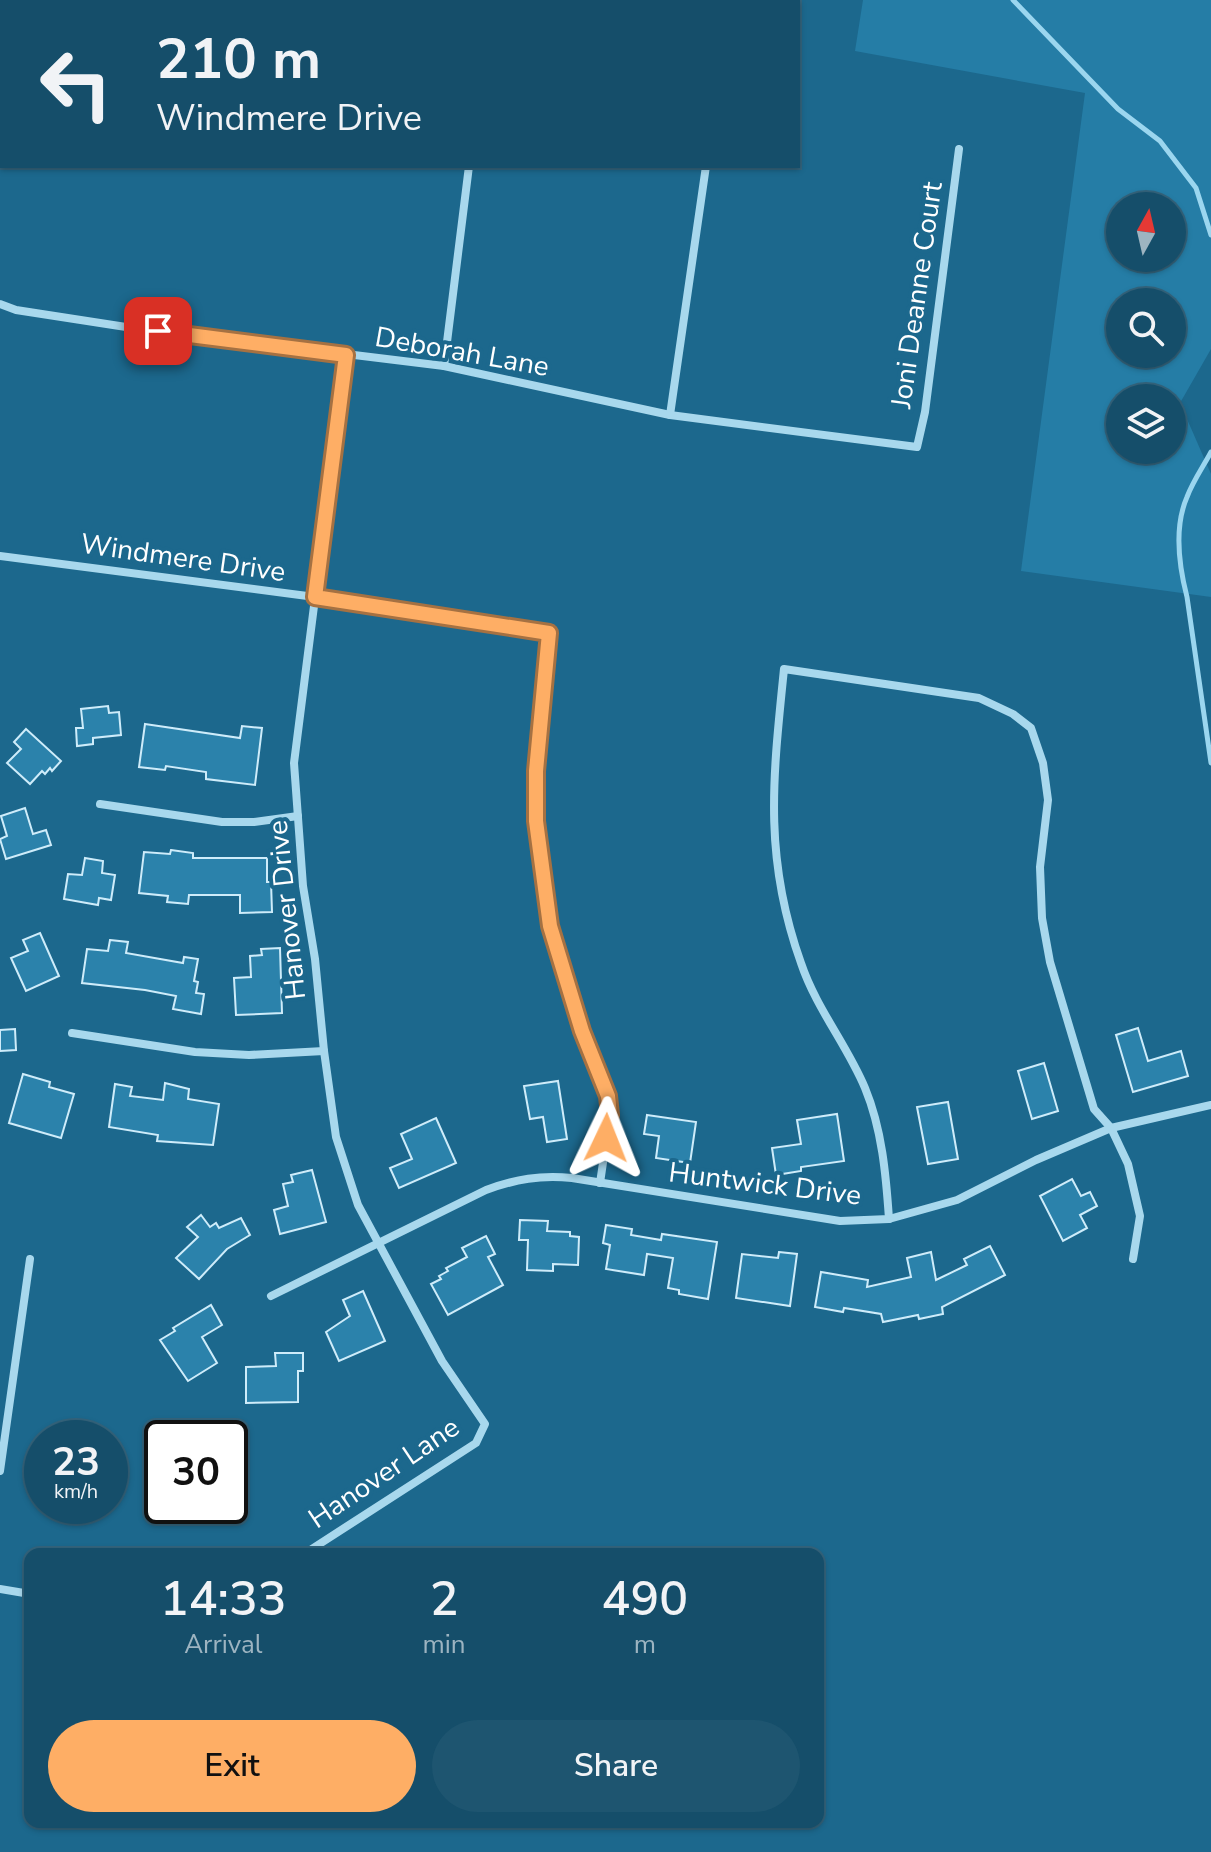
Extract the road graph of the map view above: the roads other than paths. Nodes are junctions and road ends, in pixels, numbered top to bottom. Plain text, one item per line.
1 (959, 149) dead end
2 (469, 168) edge
3 (706, 168) edge
4 (0, 304) edge
5 (346, 355) junction
6 (444, 366) junction
7 (670, 415) junction
8 (917, 447) joint
9 (0, 556) edge
10 (315, 597) junction
11 (100, 804) dead end
12 (298, 816) junction
13 (72, 1033) dead end
14 (324, 1051) junction
15 (1211, 1105) edge
16 (1111, 1128) junction
17 (600, 1183) junction
18 (889, 1219) junction
19 (377, 1242) junction
20 (30, 1259) dead end
21 (1133, 1259) dead end
22 (271, 1296) dead end
23 (485, 1424) joint
24 (0, 1471) edge
25 (313, 1548) edge
26 (0, 1589) edge
27 (24, 1593) edge

1 - 8 street, Joni Deanne Court
2 - 6 street
3 - 7 street
4 - 5 street, Deborah Lane
5 - 6 street, Deborah Lane
5 - 10 street, Hanover Drive
6 - 7 street, Deborah Lane
7 - 8 street, Deborah Lane
9 - 10 street, Windmere Drive
10 - 12 street, Hanover Drive
10 - 17 street, Windmere Drive
11 - 12 street
12 - 14 street, Hanover Drive
13 - 14 street
14 - 19 street, Hanover Drive
15 - 16 street, Huntwick Drive
16 - 18 street, Huntwick Drive
16 - 18 street
16 - 21 street
17 - 18 street, Huntwick Drive
17 - 19 street, Huntwick Drive
19 - 22 street, Huntwick Drive
19 - 23 street, Hanover Drive
20 - 24 street
23 - 25 street, Hanover Lane
26 - 27 street

